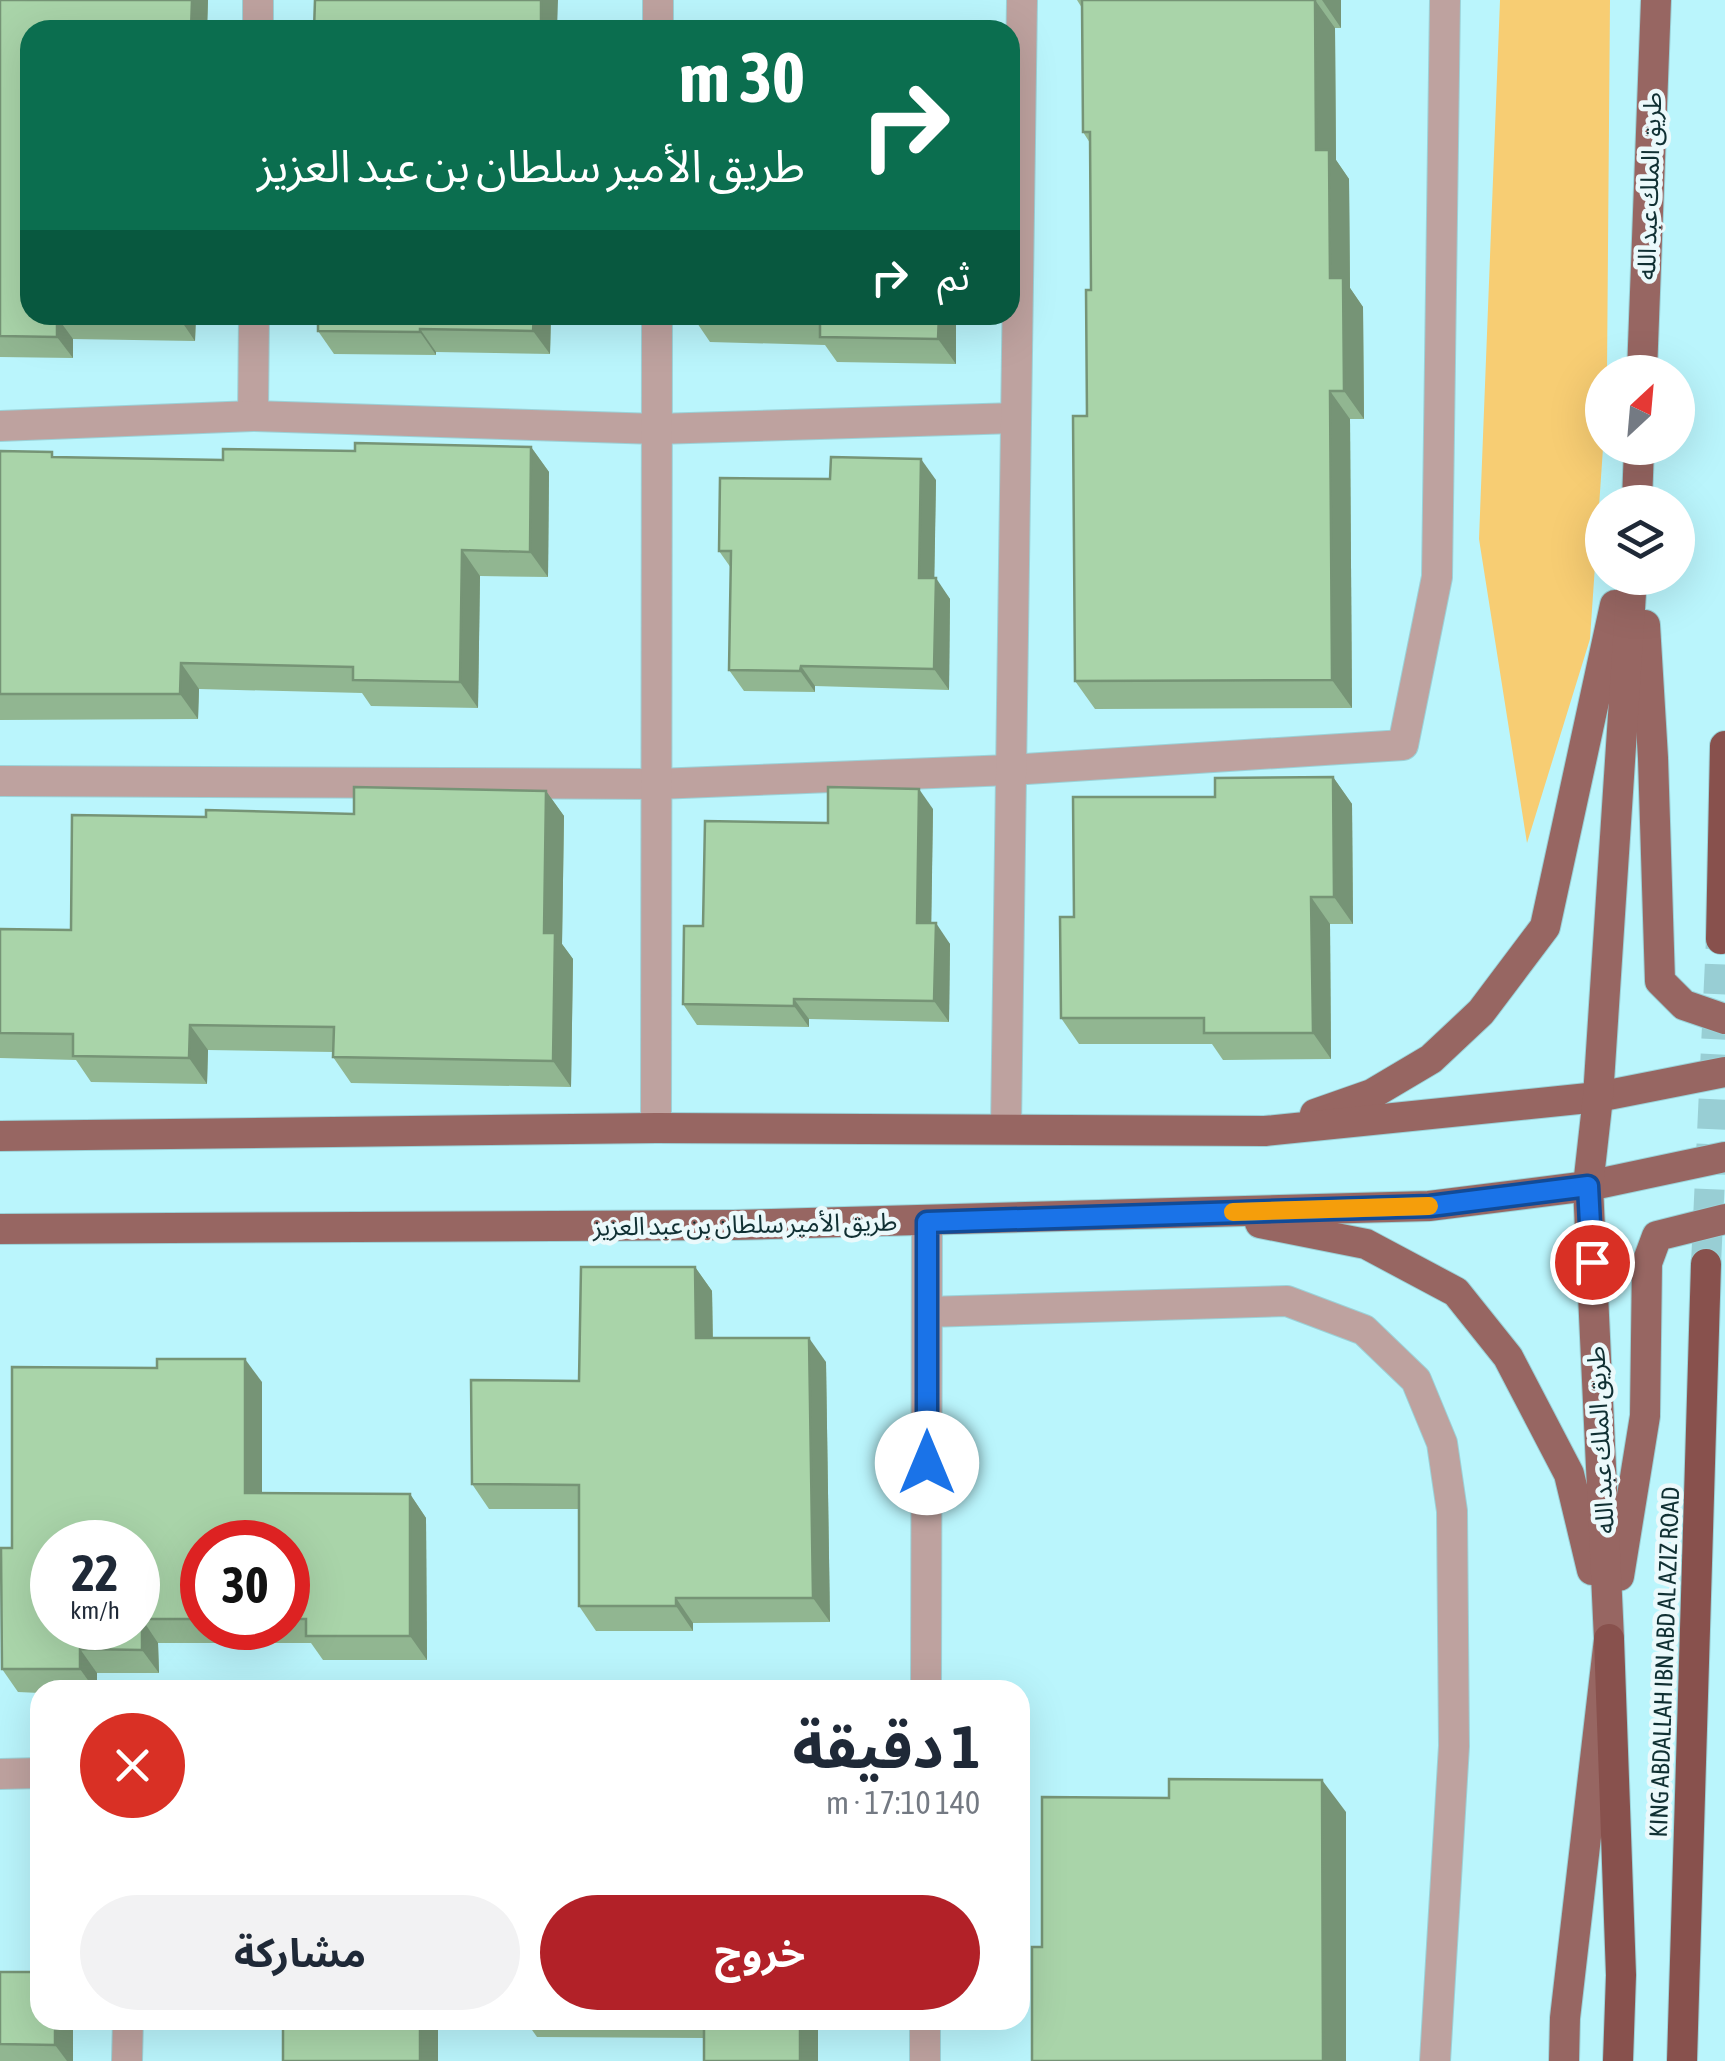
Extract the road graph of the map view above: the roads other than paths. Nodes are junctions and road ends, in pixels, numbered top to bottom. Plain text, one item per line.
1 (1022, 0) edge
2 (1445, 0) edge
3 (1656, 0) edge
4 (1020, 139) edge
5 (254, 325) edge
6 (657, 325) edge
7 (1017, 325) edge
8 (1643, 355) edge
9 (253, 416) junction
10 (1016, 418) junction
11 (0, 426) edge
12 (657, 429) junction
13 (1617, 595) edge
14 (1631, 595) edge
15 (1643, 595) edge
16 (1725, 746) edge
17 (1010, 770) junction
18 (0, 781) edge
19 (657, 784) junction
20 (1721, 939) dead end
21 (1725, 1019) edge
22 (1725, 1072) edge
23 (1598, 1097) junction
24 (656, 1128) junction
25 (1006, 1128) junction
26 (1265, 1130) junction
27 (0, 1136) edge
28 (1725, 1156) edge
29 (1588, 1186) junction
30 (1208, 1213) junction
31 (1725, 1219) edge
32 (927, 1222) junction
33 (0, 1229) edge
34 (1706, 1264) tunnel mouth
35 (927, 1312) junction
36 (1609, 1638) junction
37 (926, 1680) edge
38 (30, 1773) edge
39 (0, 1774) edge
40 (128, 2030) edge
41 (926, 2030) edge
42 (127, 2061) edge
43 (925, 2061) edge
44 (1435, 2061) edge
45 (1564, 2061) edge
46 (1618, 2061) edge
47 (1682, 2061) edge

1 - 4 street
2 - 17 street
3 - 8 main road, طريق الملك عبد الله
5 - 9 street
6 - 12 street
7 - 10 street
9 - 11 street
9 - 12 street
10 - 12 street
10 - 17 street
12 - 19 street
13 - 26 main road
14 - 23 main road, طريق الملك عبد الله
15 - 21 main road
16 - 20 highway
17 - 19 street
17 - 25 street
18 - 19 street
19 - 24 street
22 - 23 main road
23 - 26 main road
23 - 29 main road, طريق الملك عبد الله
24 - 25 main road
24 - 27 main road
25 - 26 main road
28 - 29 main road, طريق الأمير سلطان بن عبد العزيز
29 - 30 main road, طريق الأمير سلطان بن عبد العزيز
29 - 36 main road, طريق الملك عبد الله
30 - 32 main road, طريق الأمير سلطان بن عبد العزيز
30 - 36 main road
31 - 36 main road
32 - 33 main road, طريق الأمير سلطان بن عبد العزيز
32 - 35 street
34 - 47 highway, KING ABDALLAH IBN ABD AL AZIZ ROAD
35 - 37 street
35 - 44 street
36 - 45 main road, طريق الملك عبد الله
36 - 46 highway
38 - 39 street
40 - 42 street
41 - 43 street

